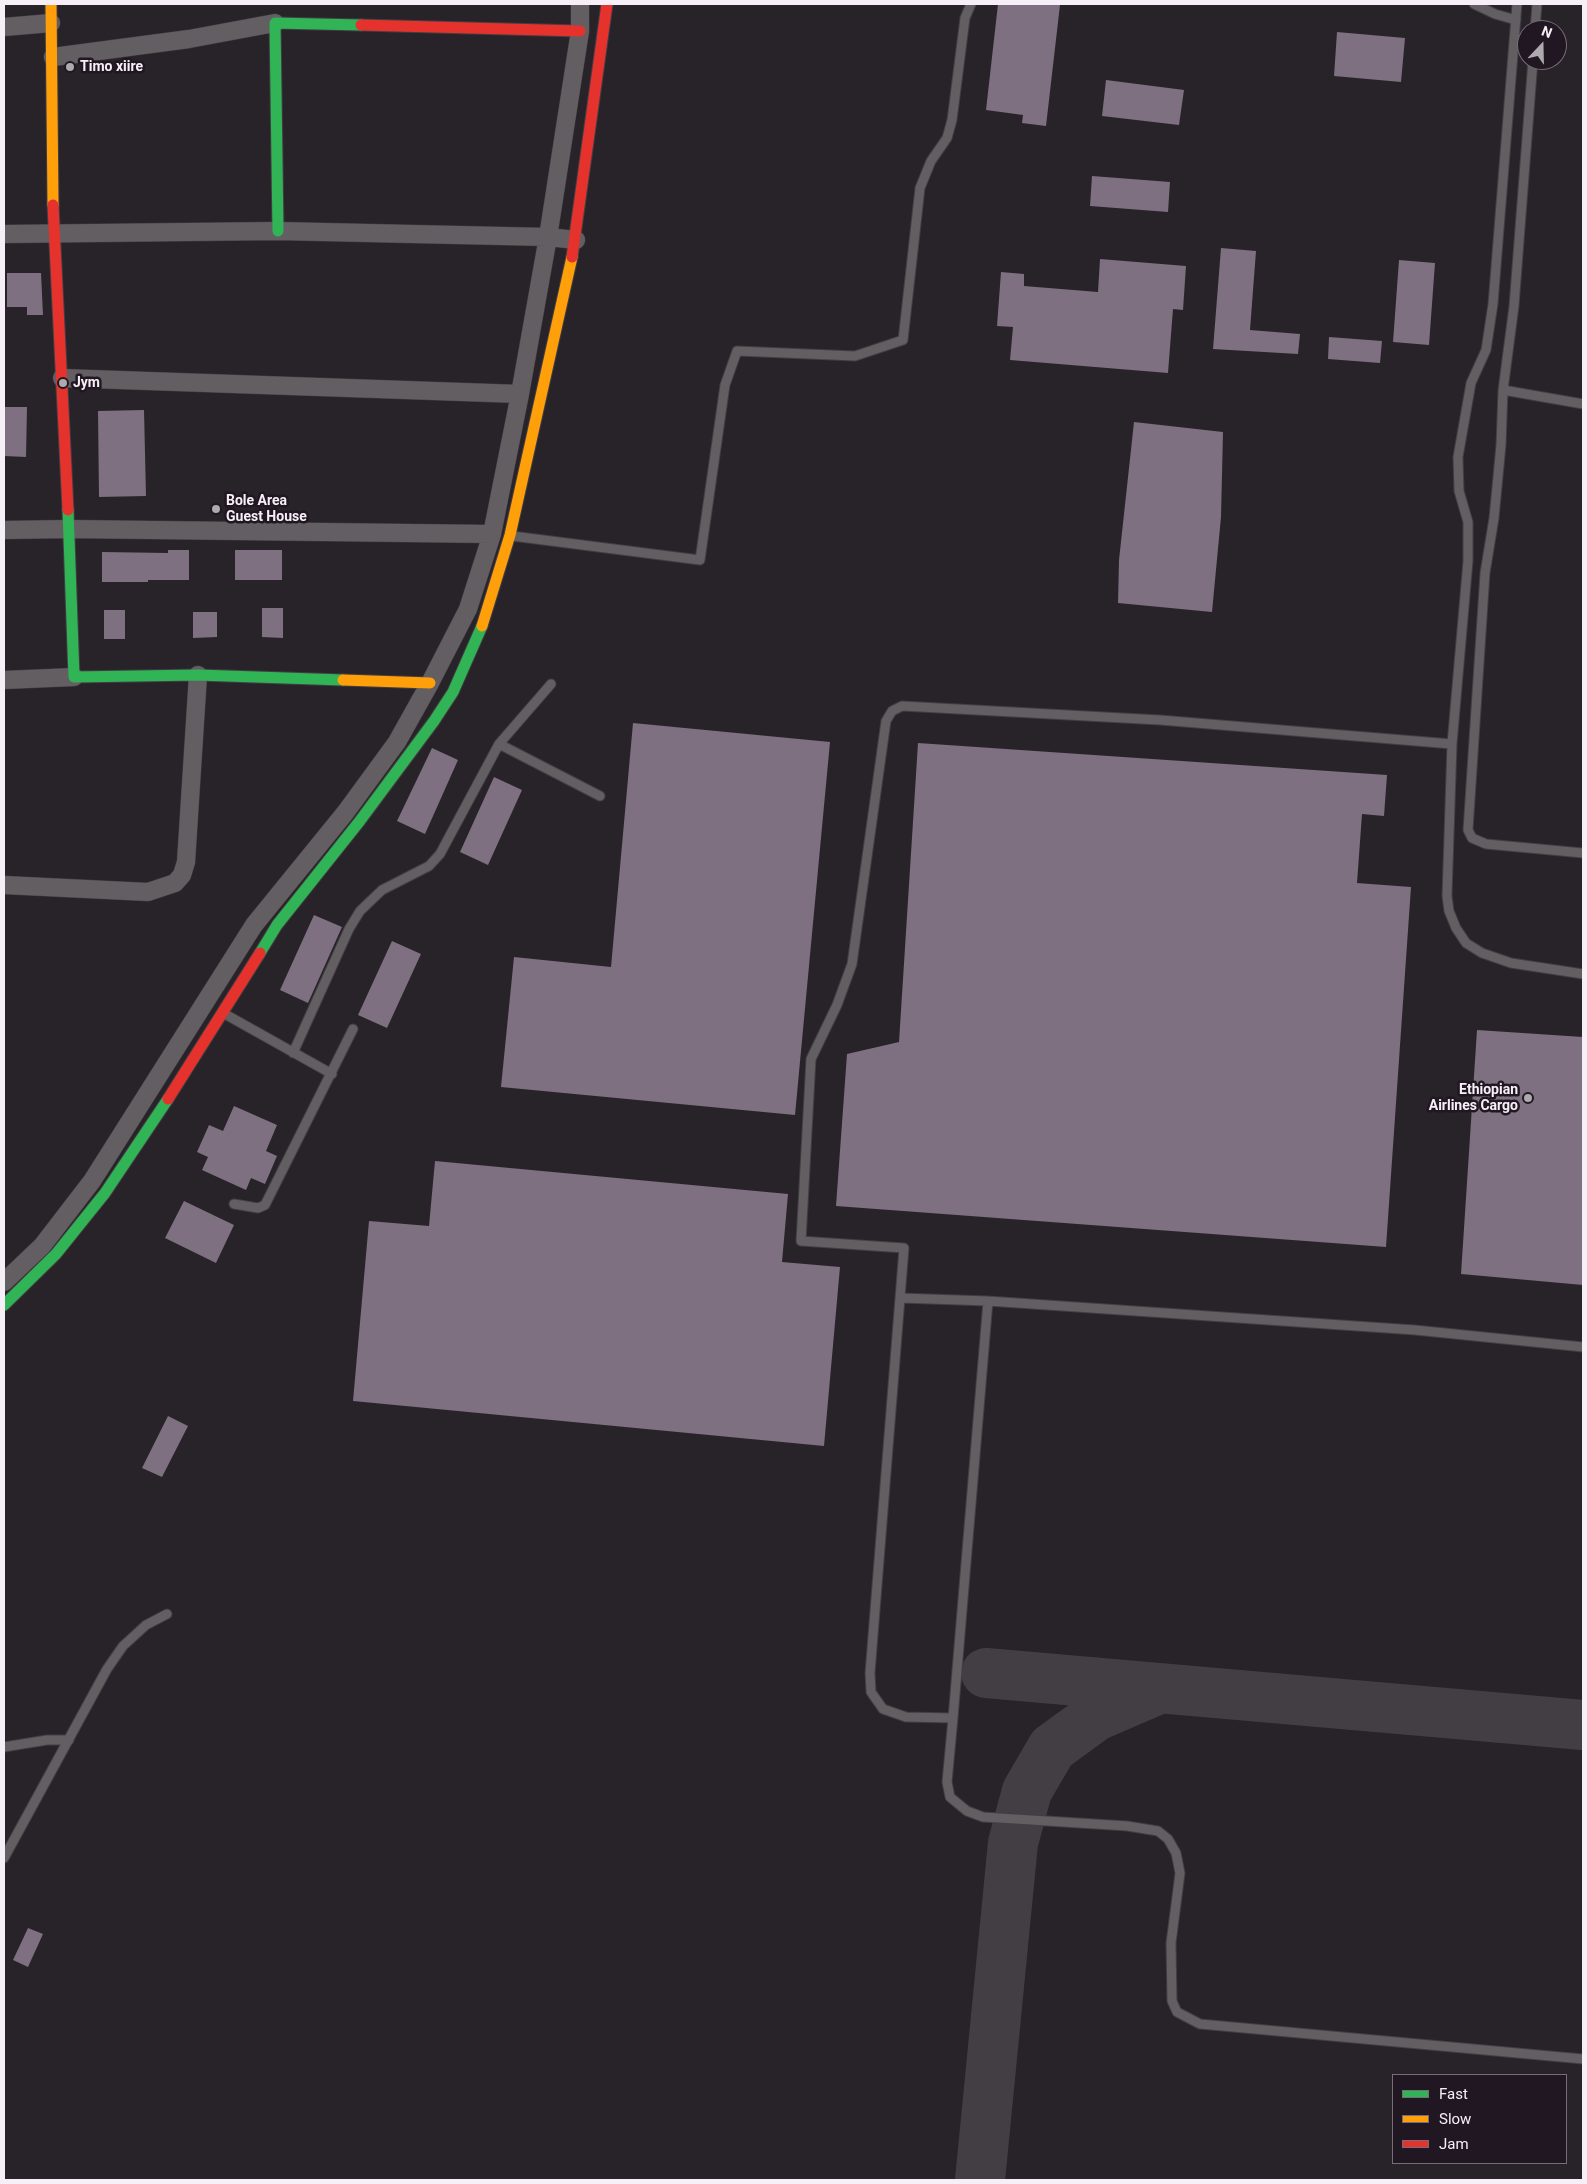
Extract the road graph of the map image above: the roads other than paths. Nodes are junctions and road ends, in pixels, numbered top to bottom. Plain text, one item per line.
1 (51, 4) edge
2 (580, 4) edge
3 (607, 4) edge
4 (971, 4) edge
5 (1474, 4) edge
6 (1516, 4) edge
7 (1538, 4) edge
8 (1516, 20) junction
9 (1536, 20) edge
10 (51, 22) junction
11 (275, 23) junction
12 (4, 26) edge
13 (580, 31) junction
14 (53, 57) junction
15 (1532, 70) edge
16 (278, 231) junction
17 (53, 232) junction
18 (4, 234) edge
19 (548, 237) junction
20 (576, 240) junction
21 (62, 378) junction
22 (1503, 390) junction
23 (520, 394) junction
24 (1583, 404) edge
25 (69, 529) junction
26 (4, 530) edge
27 (492, 534) junction
28 (510, 535) junction
29 (198, 675) junction
30 (74, 677) junction
31 (4, 680) edge
32 (430, 684) junction
33 (551, 684) dead end
34 (499, 744) junction
35 (1452, 744) junction
36 (600, 796) dead end
37 (1583, 853) edge
38 (4, 885) edge
39 (1583, 974) edge
40 (222, 1013) junction
41 (353, 1029) dead end
42 (293, 1054) junction
43 (332, 1074) junction
44 (234, 1204) dead end
45 (4, 1282) edge
46 (900, 1298) junction
47 (988, 1301) junction
48 (4, 1305) edge
49 (1583, 1346) edge
50 (167, 1614) dead end
51 (953, 1718) junction
52 (69, 1740) junction
53 (4, 1747) edge
54 (4, 1858) edge
55 (1583, 2059) edge

1 - 10 street
2 - 13 street
3 - 20 street
4 - 28 lane
5 - 8 lane
6 - 8 lane
7 - 9 lane
8 - 35 lane
10 - 12 street
10 - 14 street
11 - 13 street
11 - 14 street
11 - 16 street
13 - 19 street
14 - 17 street
15 - 22 lane
16 - 17 street
16 - 19 street
17 - 18 street
17 - 21 street
19 - 20 street
19 - 23 street
20 - 28 street
21 - 23 street
21 - 25 street
22 - 24 lane
22 - 37 lane
23 - 27 street
25 - 26 street
25 - 27 street
25 - 30 street
27 - 32 street
28 - 40 street
29 - 30 street
29 - 32 street
29 - 38 street
30 - 31 street
32 - 45 street
33 - 34 lane
34 - 36 lane
34 - 42 lane
35 - 39 lane
35 - 46 lane
40 - 42 lane
40 - 48 street
41 - 43 lane
42 - 43 lane
43 - 44 lane
46 - 47 lane
46 - 51 lane
47 - 49 lane
47 - 51 lane
50 - 52 lane
51 - 55 lane
52 - 53 lane
52 - 54 lane

